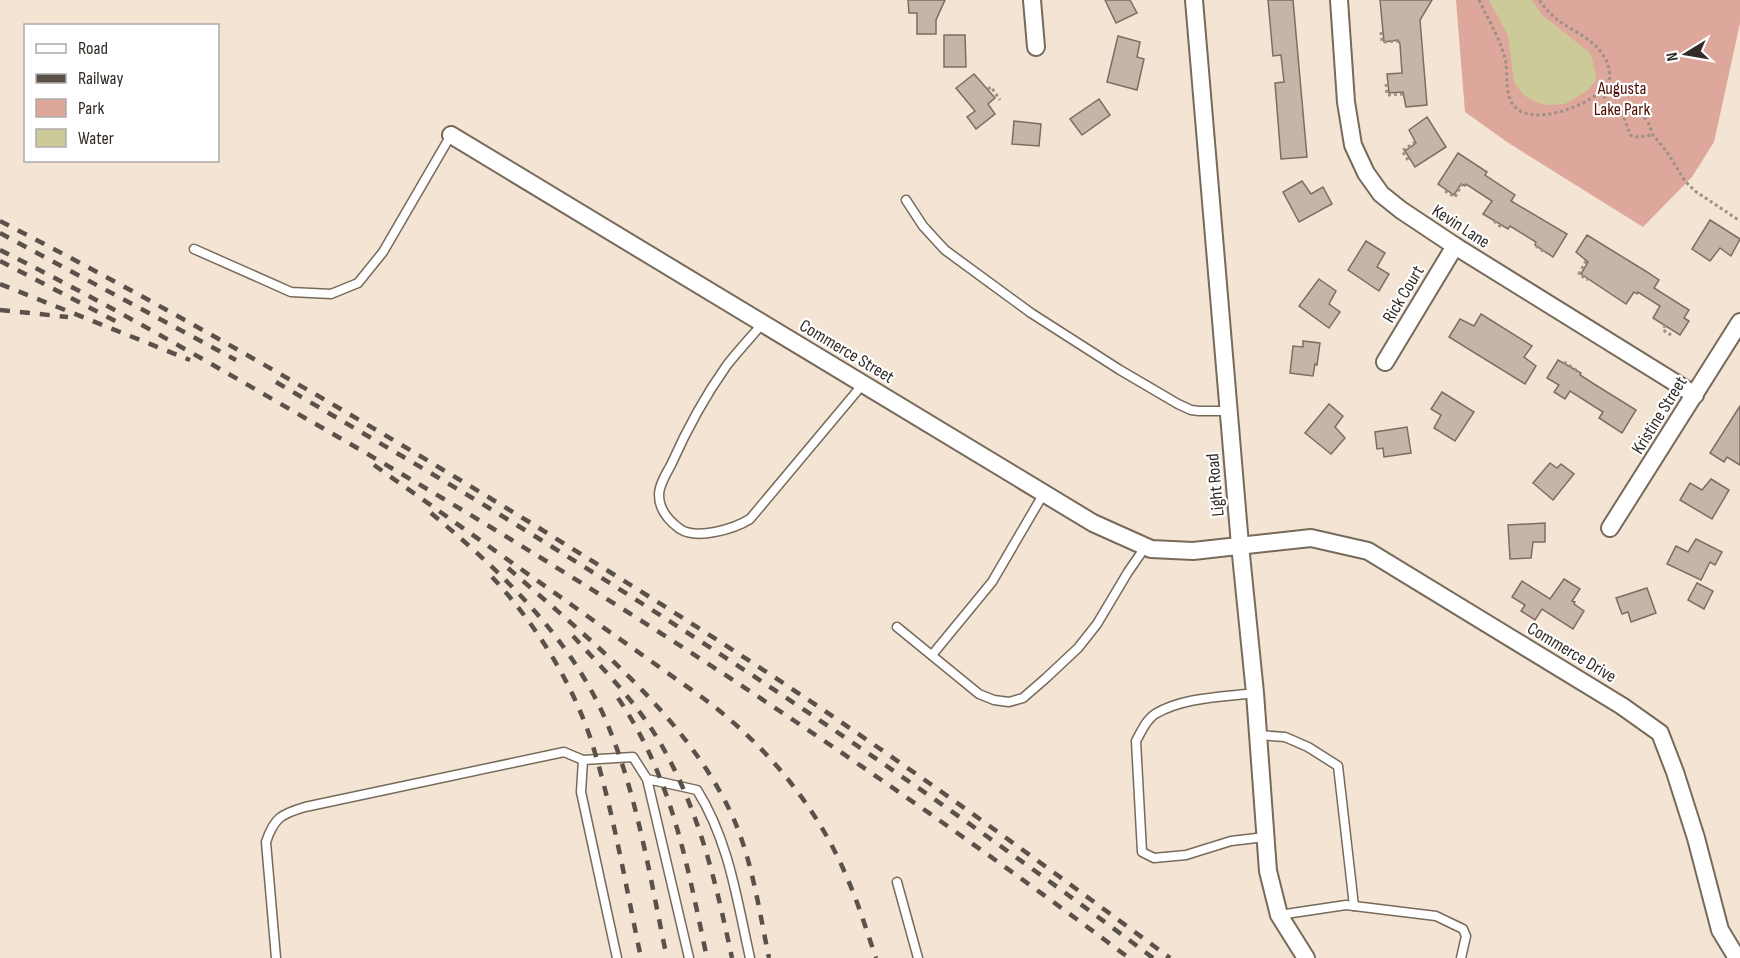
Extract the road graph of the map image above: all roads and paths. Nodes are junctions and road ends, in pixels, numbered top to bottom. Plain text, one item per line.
1 (1032, 0) edge
2 (1194, 0) edge
3 (1338, 0) edge
4 (1479, 0) edge
5 (1539, 0) edge
6 (1381, 32) dead end
7 (1398, 41) dead end
8 (1036, 47) dead end
9 (1386, 84) dead end
10 (988, 89) dead end
11 (1600, 91) junction
12 (1403, 93) dead end
13 (1000, 100) dead end
14 (1623, 112) junction
15 (451, 135) joint
16 (1653, 135) junction
17 (1415, 142) dead end
18 (1408, 160) dead end
19 (1462, 184) dead end
20 (1445, 191) dead end
21 (906, 200) dead end
22 (1494, 221) dead end
23 (1740, 221) edge
24 (1501, 227) dead end
25 (1455, 246) junction
26 (1536, 246) dead end
27 (194, 249) dead end
28 (1545, 253) dead end
29 (1586, 261) dead end
30 (1588, 280) dead end
31 (1740, 322) edge
32 (763, 323) junction
33 (1665, 325) dead end
34 (1671, 334) dead end
35 (1385, 362) dead end
36 (1564, 362) dead end
37 (1579, 372) dead end
38 (863, 384) junction
39 (1695, 395) junction
40 (1229, 411) junction
41 (1044, 494) junction
42 (1610, 528) dead end
43 (1240, 545) junction
44 (1146, 546) junction
45 (897, 627) dead end
46 (932, 655) junction
47 (1255, 693) junction
48 (1258, 735) junction
49 (583, 760) junction
50 (647, 778) junction
51 (1265, 837) junction
52 (897, 882) dead end
53 (1354, 906) junction
54 (1280, 915) junction
55 (276, 958) edge
56 (617, 958) edge
57 (688, 958) edge
58 (750, 958) edge
59 (918, 958) edge
60 (1306, 958) edge
61 (1461, 958) edge
62 (1737, 958) edge

1 - 8 street
2 - 40 street, Light Road
3 - 25 street, Kevin Lane
4 - 11 path
5 - 11 path
6 - 7 path
9 - 12 path
10 - 13 path
11 - 14 path
14 - 16 path
14 - 16 path
15 - 27 lane
15 - 32 street, Commerce Street
16 - 23 path
17 - 18 path
19 - 20 path
21 - 40 lane
22 - 24 path
25 - 35 street, Rick Court
25 - 39 street, Kevin Lane
26 - 28 path
29 - 30 path
31 - 39 street, Kristine Street
32 - 38 street, Commerce Street
32 - 38 lane
33 - 34 path
36 - 37 path
38 - 41 street, Commerce Street
39 - 42 street, Kristine Street
40 - 43 street, Light Road
41 - 44 street, Commerce Street
41 - 46 lane
43 - 44 street, Commerce Street
43 - 47 street, Light Road
43 - 62 street, Commerce Drive
44 - 46 lane
45 - 46 lane
47 - 48 street, Light Road
47 - 51 lane
48 - 51 street, Light Road
48 - 53 lane
49 - 50 lane
49 - 55 lane
49 - 56 lane
50 - 57 lane
50 - 58 lane
51 - 54 street, Light Road
52 - 59 lane
53 - 54 lane
53 - 61 lane
54 - 60 street, Light Road

